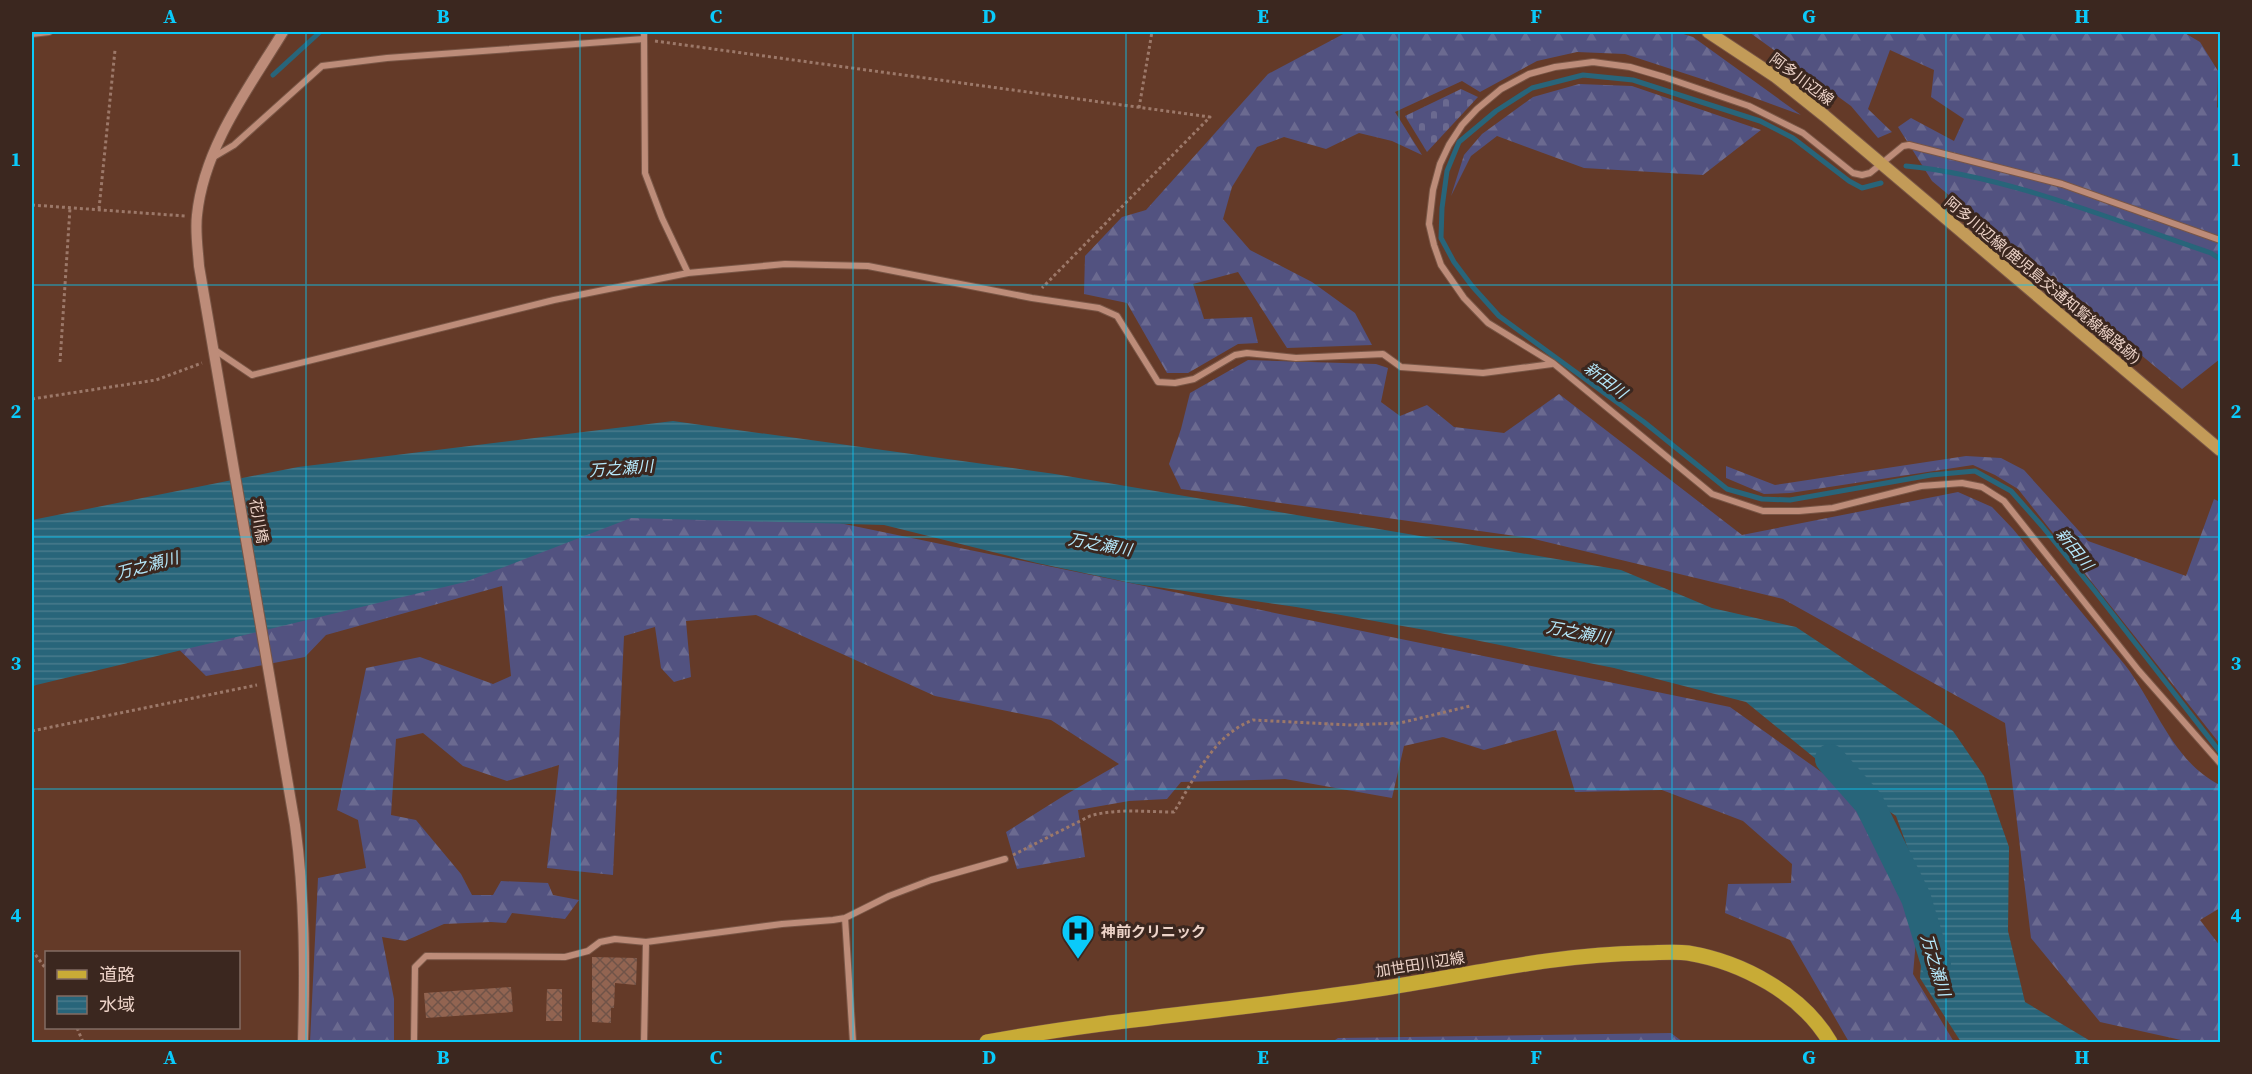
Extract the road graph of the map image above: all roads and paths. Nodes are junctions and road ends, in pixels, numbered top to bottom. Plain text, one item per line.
1 (49, 32) edge
2 (283, 32) edge
3 (644, 32) edge
4 (1152, 32) edge
5 (1708, 32) edge
6 (32, 34) edge
7 (644, 39) junction
8 (115, 50) dead end
9 (1139, 108) junction
10 (1846, 133) joint
11 (211, 159) junction
12 (1882, 162) junction
13 (32, 205) edge
14 (70, 208) junction
15 (99, 210) junction
16 (197, 217) junction
17 (2220, 240) edge
18 (688, 273) junction
19 (1032, 298) junction
20 (213, 347) junction
21 (60, 362) dead end
22 (1552, 363) junction
23 (32, 399) edge
24 (2220, 450) edge
25 (270, 678) junction
26 (1470, 706) dead end
27 (32, 731) edge
28 (2220, 763) edge
29 (1005, 859) joint
30 (845, 918) junction
31 (646, 942) junction
32 (32, 950) edge
33 (45, 968) edge
34 (303, 1042) edge
35 (414, 1042) edge
36 (644, 1042) edge
37 (853, 1042) edge
38 (987, 1042) edge
39 (1830, 1042) edge

1 - 6 street
2 - 11 street, 花川橋
3 - 7 street
4 - 9 path
5 - 10 main road, 阿多川辺線
7 - 9 path
7 - 11 street
7 - 18 street
8 - 15 path
9 - 19 path
10 - 12 main road, 阿多川辺線(鹿児島交通知覧線線路跡)
11 - 16 street, 花川橋
12 - 17 street
12 - 22 street
12 - 24 main road, 阿多川辺線(鹿児島交通知覧線線路跡)
13 - 14 path
14 - 15 path
14 - 21 path
15 - 16 path
16 - 20 street, 花川橋
18 - 19 street
18 - 20 street
19 - 22 street
20 - 23 path
20 - 25 street, 花川橋
22 - 28 street
25 - 27 path
25 - 34 street, 花川橋
26 - 29 path
29 - 30 street
30 - 31 street
30 - 37 street
31 - 35 street
31 - 36 street
32 - 33 path
38 - 39 main road, 加世田川辺線

